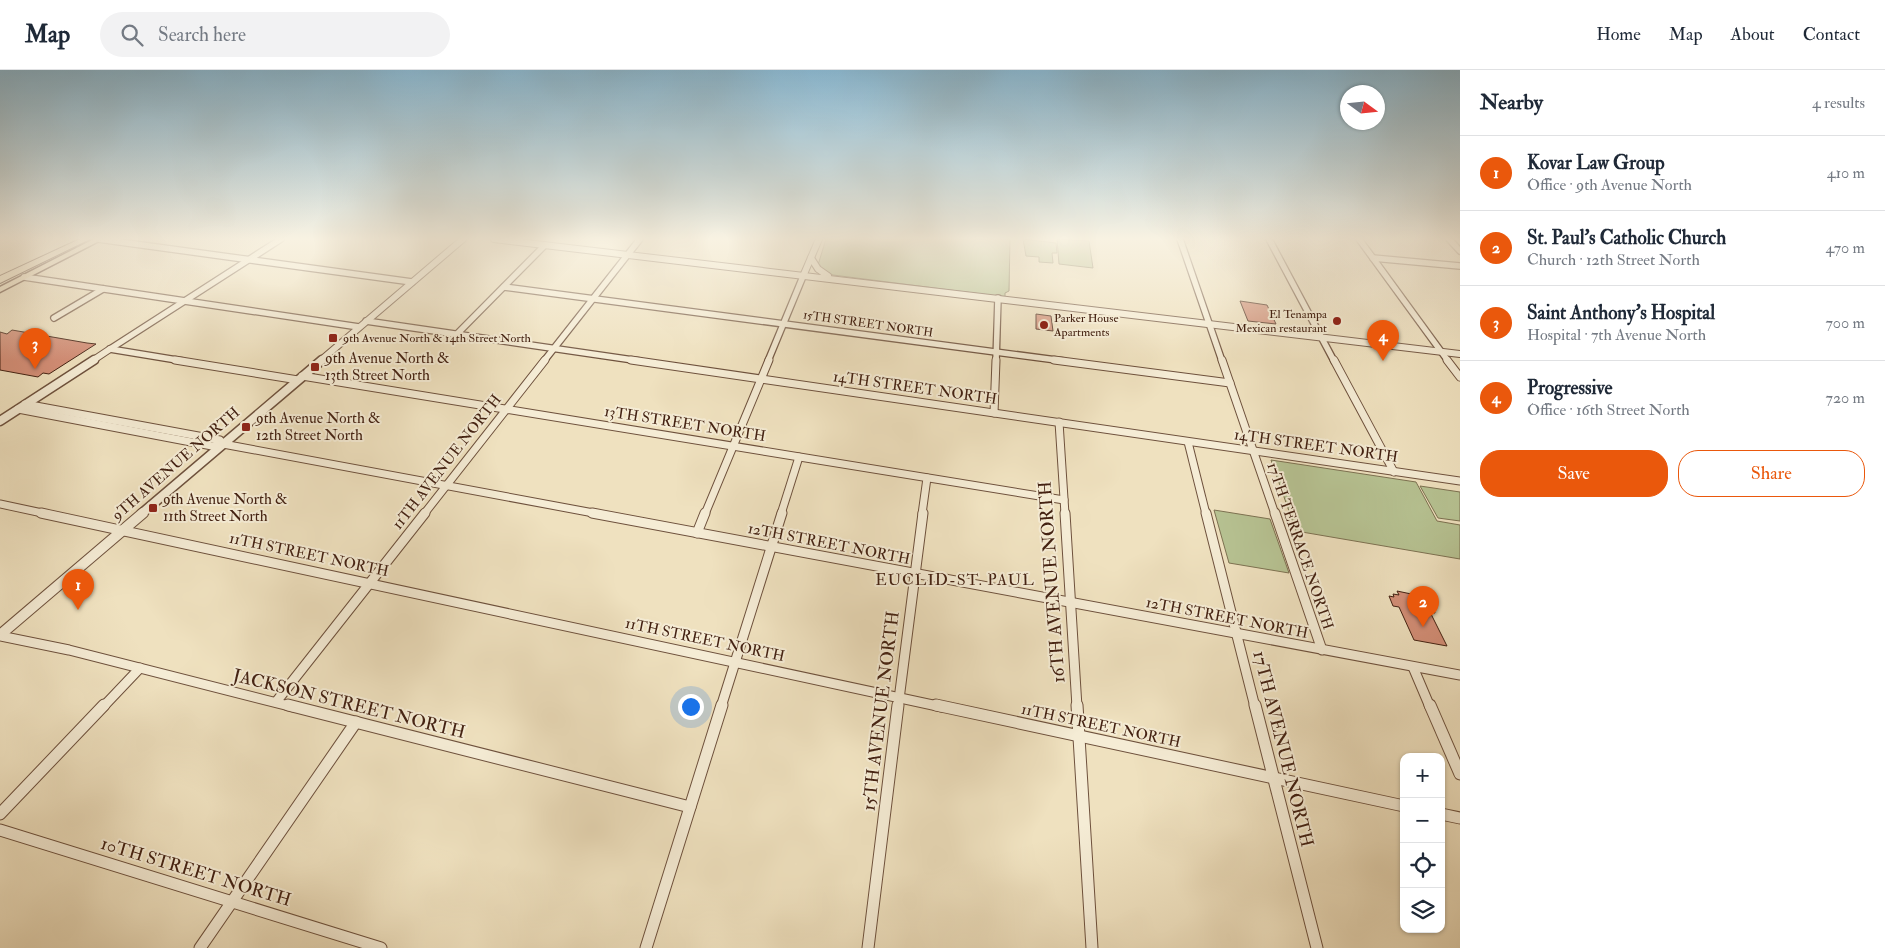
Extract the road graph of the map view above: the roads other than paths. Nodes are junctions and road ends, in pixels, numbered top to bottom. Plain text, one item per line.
1 (19, 280) edge
2 (44, 280) edge
3 (217, 280) edge
4 (397, 280) edge
5 (414, 280) edge
6 (511, 280) edge
7 (608, 280) edge
8 (802, 280) edge
9 (851, 280) edge
10 (1194, 280) edge
11 (1292, 280) edge
12 (1390, 280) edge
13 (412, 282) junction
14 (504, 287) junction
15 (103, 289) junction
16 (0, 290) edge
17 (998, 298) junction
18 (593, 299) junction
19 (184, 301) junction
20 (54, 318) dead end
21 (366, 321) junction
22 (784, 324) junction
23 (1209, 324) junction
24 (359, 327) junction
25 (457, 334) junction
26 (1323, 337) junction
27 (110, 349) junction
28 (554, 349) junction
29 (996, 352) junction
30 (1442, 352) junction
31 (1460, 354) edge
32 (1460, 377) edge
33 (300, 378) junction
34 (761, 379) junction
35 (1230, 383) junction
36 (25, 404) junction
37 (18, 409) junction
38 (506, 409) junction
39 (994, 413) junction
40 (0, 421) edge
41 (1058, 422) junction
42 (1188, 442) junction
43 (223, 444) junction
44 (733, 446) junction
45 (1253, 451) junction
46 (799, 457) junction
47 (1394, 472) junction
48 (927, 478) junction
49 (1460, 481) edge
50 (445, 487) junction
51 (1064, 500) junction
52 (0, 504) edge
53 (122, 530) junction
54 (697, 533) junction
55 (771, 547) junction
56 (915, 574) junction
57 (369, 583) junction
58 (1070, 603) junction
59 (1237, 634) junction
60 (0, 635) edge
61 (1322, 650) junction
62 (735, 662) junction
63 (1413, 667) junction
64 (140, 668) junction
65 (1460, 675) edge
66 (899, 698) junction
67 (276, 702) junction
68 (356, 722) junction
69 (1079, 736) junction
70 (1460, 774) edge
71 (1274, 778) junction
72 (1400, 805) edge
73 (690, 807) junction
74 (0, 814) edge
75 (1445, 815) edge
76 (1460, 818) edge
77 (0, 830) edge
78 (232, 902) junction
79 (200, 948) edge
80 (381, 948) edge
81 (646, 948) edge
82 (868, 948) edge
83 (1092, 948) edge
84 (1317, 948) edge

1 - 16 main road
2 - 15 street
3 - 19 street
4 - 13 street
5 - 13 street, 9TH AVENUE NORTH
6 - 14 street
7 - 18 street, 11TH AVENUE NORTH
8 - 22 street
9 - 17 street
10 - 23 street
11 - 26 street
12 - 30 street
13 - 21 street, 9TH AVENUE NORTH
14 - 18 street, 15TH STREET NORTH
14 - 25 street
15 - 19 street
15 - 20 street
17 - 23 street
17 - 29 street
18 - 22 street, 15TH STREET NORTH
18 - 28 street, 11TH AVENUE NORTH
19 - 24 street
19 - 27 street
21 - 24 street, 9TH AVENUE NORTH
21 - 25 street, 14TH STREET NORTH
22 - 29 street, 15TH STREET NORTH
22 - 34 street
23 - 26 street
23 - 35 street
24 - 33 street, 9TH AVENUE NORTH
25 - 28 street, 14TH STREET NORTH
26 - 30 street
26 - 47 street
27 - 33 street, 13TH STREET NORTH
27 - 36 street
28 - 34 street, 14TH STREET NORTH
28 - 38 street, 11TH AVENUE NORTH
29 - 35 street, 15TH STREET NORTH
29 - 39 street
30 - 31 street
30 - 32 street
33 - 38 street, 13TH STREET NORTH
33 - 43 street, 9TH AVENUE NORTH
34 - 39 street, 14TH STREET NORTH
34 - 44 street
35 - 45 street
36 - 37 street
36 - 43 street, 12TH STREET NORTH
37 - 40 street
37 - 43 street, 12TH STREET NORTH
38 - 44 street, 13TH STREET NORTH
38 - 50 street, 11TH AVENUE NORTH
39 - 41 street, 14TH STREET NORTH
41 - 42 street, 14TH STREET NORTH
41 - 51 street, 16TH AVENUE NORTH
42 - 45 street, 14TH STREET NORTH
42 - 59 street, 17TH AVENUE NORTH
43 - 50 street, 12TH STREET NORTH
43 - 53 street, 9TH AVENUE NORTH
44 - 46 street, 13TH STREET NORTH
44 - 54 street
45 - 47 street, 14TH STREET NORTH
45 - 61 street, 17TH TERRACE NORTH
46 - 48 street, 13TH STREET NORTH
46 - 55 street
47 - 49 street, 14TH STREET NORTH
48 - 51 street, 13TH STREET NORTH
48 - 56 street, 15TH AVENUE NORTH
50 - 54 street, 12TH STREET NORTH
50 - 57 street, 11TH AVENUE NORTH
51 - 58 street, 16TH AVENUE NORTH
52 - 53 street, 11TH STREET NORTH
53 - 57 street, 11TH STREET NORTH
53 - 60 street, 9TH AVENUE NORTH
54 - 55 street, 12TH STREET NORTH
55 - 56 street, 12TH STREET NORTH
55 - 62 street
56 - 58 street, 12TH STREET NORTH
56 - 66 street, 15TH AVENUE NORTH
57 - 62 street, 11TH STREET NORTH
57 - 67 street, 11TH AVENUE NORTH
58 - 59 street, 12TH STREET NORTH
58 - 69 street, 16TH AVENUE NORTH
59 - 61 street, 12TH STREET NORTH
59 - 71 street, 17TH AVENUE NORTH
60 - 64 street, JACKSON STREET NORTH
61 - 63 street, 12TH STREET NORTH
62 - 66 street, 11TH STREET NORTH
62 - 73 street
63 - 65 street, 12TH STREET NORTH
63 - 70 street
64 - 67 street, JACKSON STREET NORTH
64 - 74 street
66 - 69 street, 11TH STREET NORTH
66 - 82 street, 15TH AVENUE NORTH
67 - 68 street, JACKSON STREET NORTH
68 - 73 street, JACKSON STREET NORTH
68 - 78 street
69 - 71 street, 11TH STREET NORTH
69 - 83 street, 16TH AVENUE NORTH
71 - 72 street, 11TH STREET NORTH
71 - 84 street, 17TH AVENUE NORTH
73 - 81 street
75 - 76 street
77 - 78 street, 10TH STREET NORTH
78 - 79 street
78 - 80 street, 10TH STREET NORTH

